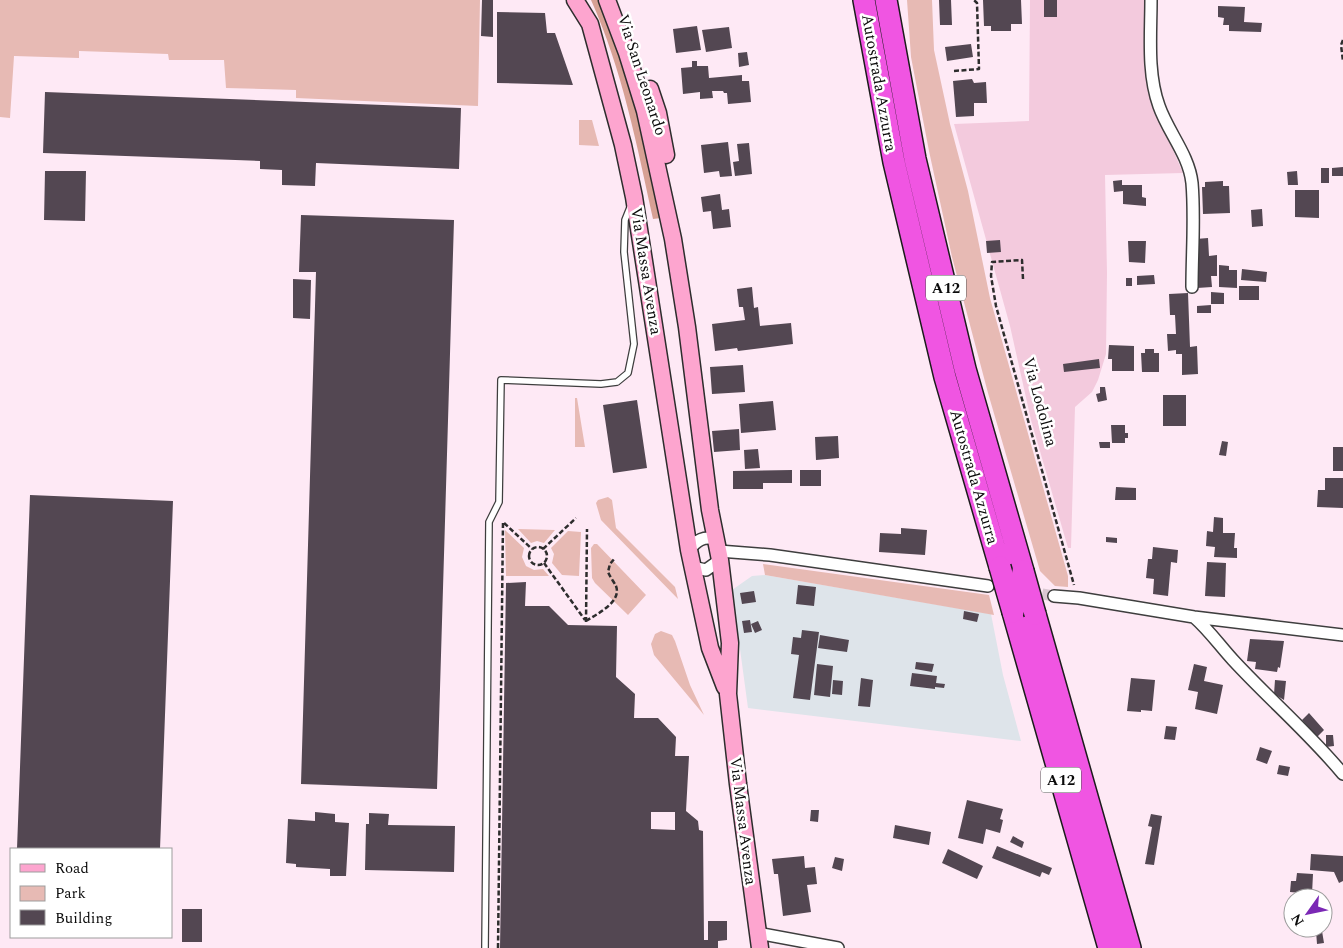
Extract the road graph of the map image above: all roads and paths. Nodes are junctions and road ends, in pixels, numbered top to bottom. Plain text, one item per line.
1 (575, 0) edge
2 (583, 0) edge
3 (607, 0) edge
4 (618, 0) edge
5 (886, 0) edge
6 (974, 0) edge
7 (1151, 0) edge
8 (864, 1) edge
9 (590, 24) junction
10 (1343, 40) edge
11 (1343, 61) edge
12 (954, 71) dead end
13 (634, 196) junction
14 (673, 239) junction
15 (1023, 279) dead end
16 (1192, 287) dead end
17 (576, 518) dead end
18 (587, 529) dead end
19 (532, 549) junction
20 (543, 549) junction
21 (689, 550) junction
22 (718, 550) junction
23 (615, 558) dead end
24 (544, 563) junction
25 (692, 566) junction
26 (988, 586) dead end
27 (1054, 596) tunnel mouth
28 (1078, 598) junction
29 (1194, 617) junction
30 (586, 622) junction
31 (1343, 634) edge
32 (728, 694) junction
33 (1343, 774) edge
34 (759, 941) edge
35 (485, 948) edge
36 (498, 948) edge
37 (838, 948) edge
38 (1109, 948) edge
39 (1130, 948) edge

1 - 9 main road, Via Massa Avenza
2 - 9 main road, Via San Leonardo
3 - 14 main road, Via Massa Avenza
4 - 14 main road, Via San Leonardo
5 - 39 highway, Autostrada Azzurra / A12, bridge
6 - 12 path
7 - 16 street
8 - 38 highway, Autostrada Azzurra / A12, bridge
9 - 13 main road, Via Massa Avenza
10 - 11 path
13 - 21 main road, Via Massa Avenza
13 - 35 lane
14 - 22 main road, Via Massa Avenza
15 - 28 path, Via Lodolina
17 - 20 path
18 - 30 path
19 - 20 path
19 - 24 path
19 - 36 path
20 - 24 path
21 - 22 street
21 - 25 main road, Via Massa Avenza
22 - 25 street
22 - 26 street
22 - 32 main road, Via Massa Avenza
23 - 30 path
24 - 30 path
25 - 32 main road, Via Massa Avenza
27 - 28 street
28 - 29 street
29 - 31 street
29 - 33 street
32 - 34 main road, Via Massa Avenza
34 - 37 street

